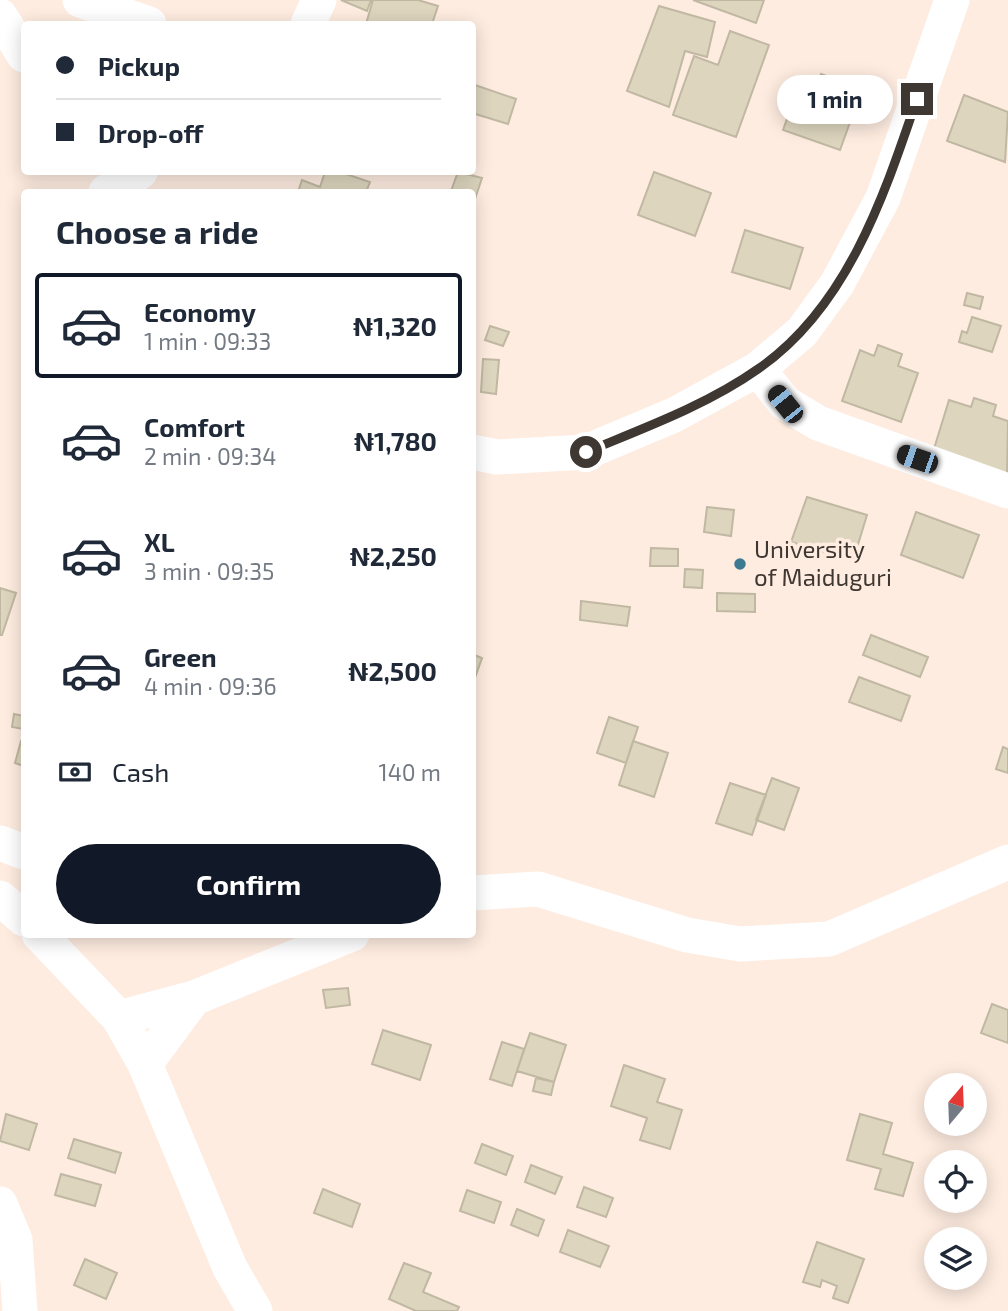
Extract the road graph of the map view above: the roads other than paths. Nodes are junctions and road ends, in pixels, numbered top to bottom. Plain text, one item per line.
1 (80, 0) edge
2 (319, 0) edge
3 (951, 0) edge
4 (0, 16) edge
5 (140, 21) edge
6 (309, 21) edge
7 (21, 50) edge
8 (135, 175) edge
9 (111, 189) edge
10 (758, 369) junction
11 (476, 453) edge
12 (1008, 491) edge
13 (0, 843) edge
14 (21, 851) edge
15 (1008, 862) edge
16 (476, 892) edge
17 (0, 898) edge
18 (21, 916) edge
19 (43, 938) edge
20 (342, 938) edge
21 (194, 998) junction
22 (119, 1018) junction
23 (145, 1064) junction
24 (0, 1204) edge
25 (20, 1311) edge
26 (255, 1311) edge

1 - 5 street
2 - 6 street
3 - 10 street
4 - 7 street
8 - 9 street
10 - 11 street
10 - 12 street
13 - 14 street
15 - 16 street
17 - 18 street
19 - 22 street
20 - 21 street
21 - 22 street
21 - 23 street
22 - 23 street
23 - 26 street
24 - 25 street

